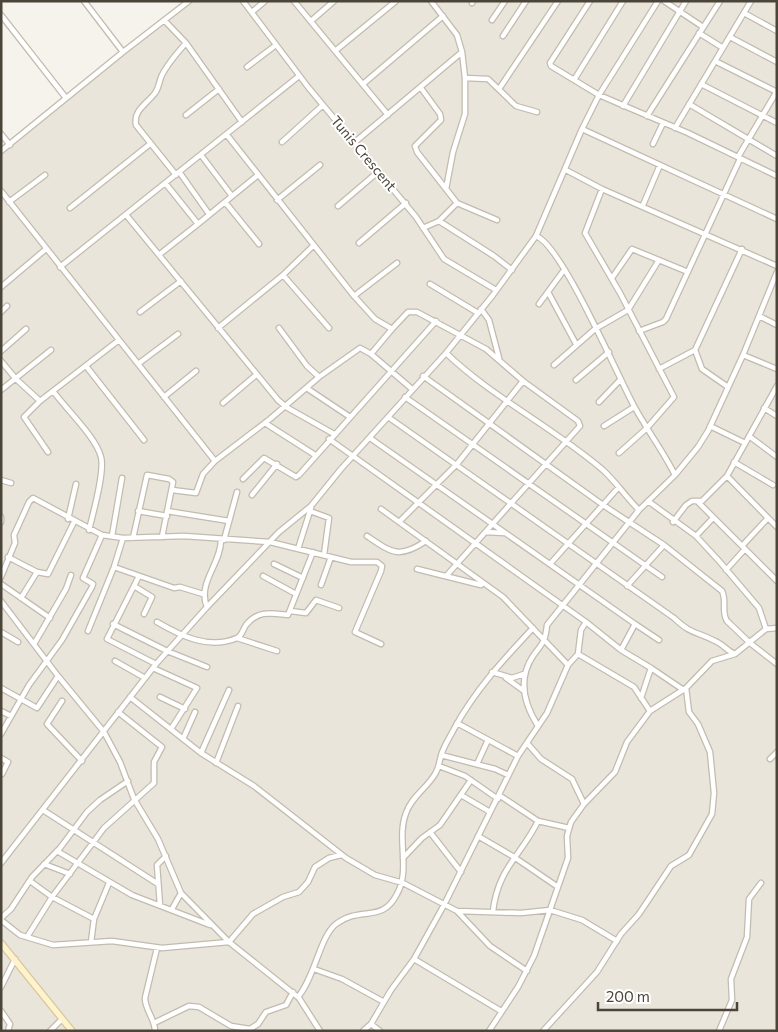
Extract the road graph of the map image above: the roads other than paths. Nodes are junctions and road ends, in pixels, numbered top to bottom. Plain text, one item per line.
1 (84, 1) edge
2 (189, 1) edge
3 (243, 1) edge
4 (264, 1) edge
5 (294, 1) edge
6 (334, 1) edge
7 (396, 1) edge
8 (431, 1) edge
9 (505, 1) edge
10 (526, 1) edge
11 (558, 1) edge
12 (590, 1) edge
13 (623, 1) edge
14 (658, 1) edge
15 (664, 1) edge
16 (686, 1) edge
17 (720, 1) edge
18 (751, 1) edge
19 (252, 12) junction
20 (679, 12) junction
21 (744, 13) junction
22 (1, 15) edge
23 (443, 16) junction
24 (165, 20) junction
25 (492, 20) dead end
26 (311, 21) junction
27 (703, 27) junction
28 (777, 31) edge
29 (699, 34) junction
30 (503, 36) dead end
31 (730, 37) junction
32 (186, 43) junction
33 (276, 45) junction
34 (723, 48) junction
35 (335, 51) junction
36 (123, 52) junction
37 (462, 52) junction
38 (715, 61) junction
39 (777, 62) edge
40 (247, 67) dead end
41 (300, 76) junction
42 (464, 78) junction
43 (574, 80) junction
44 (363, 84) junction
45 (701, 84) junction
46 (421, 88) junction
47 (498, 89) junction
48 (219, 90) junction
49 (777, 92) edge
50 (599, 95) junction
51 (66, 98) junction
52 (689, 104) junction
53 (323, 105) junction
54 (623, 106) junction
55 (537, 112) dead end
56 (186, 115) dead end
57 (388, 115) junction
58 (762, 115) junction
59 (647, 116) junction
60 (242, 122) junction
61 (663, 124) junction
62 (777, 124) edge
63 (675, 128) junction
64 (582, 129) junction
65 (1, 134) edge
66 (227, 135) junction
67 (748, 139) junction
68 (282, 142) dead end
69 (355, 142) junction
70 (10, 144) junction
71 (150, 144) junction
72 (654, 144) dead end
73 (1, 152) edge
74 (201, 155) junction
75 (777, 156) edge
76 (739, 158) junction
77 (320, 165) dead end
78 (660, 165) junction
79 (566, 170) junction
80 (379, 171) junction
81 (178, 174) junction
82 (45, 175) dead end
83 (258, 175) junction
84 (777, 176) edge
85 (166, 184) junction
86 (602, 189) junction
87 (446, 190) junction
88 (1, 191) edge
89 (724, 194) junction
90 (232, 196) junction
91 (277, 200) junction
92 (9, 202) junction
93 (224, 202) junction
94 (406, 203) junction
95 (457, 204) junction
96 (642, 205) junction
97 (338, 206) dead end
98 (70, 208) dead end
99 (209, 214) junction
100 (127, 216) junction
101 (777, 219) edge
102 (497, 220) dead end
103 (438, 221) junction
104 (198, 224) junction
105 (423, 228) junction
106 (706, 233) junction
107 (536, 236) junction
108 (359, 243) dead end
109 (259, 244) dead end
110 (313, 246) junction
111 (46, 249) junction
112 (742, 250) junction
113 (160, 254) junction
114 (659, 260) junction
115 (397, 264) dead end
116 (777, 266) edge
117 (60, 267) junction
118 (512, 269) junction
119 (564, 270) junction
120 (688, 272) junction
121 (776, 274) edge
122 (283, 275) junction
123 (612, 278) junction
124 (181, 281) junction
125 (430, 284) dead end
126 (1, 287) edge
127 (496, 290) junction
128 (548, 292) junction
129 (354, 296) junction
130 (538, 304) dead end
131 (8, 306) dead end
132 (482, 309) junction
133 (628, 310) junction
134 (1, 312) edge
135 (140, 312) dead end
136 (478, 313) junction
137 (758, 316) junction
138 (436, 321) junction
139 (777, 325) edge
140 (218, 328) junction
141 (279, 328) dead end
142 (329, 328) dead end
143 (26, 329) dead end
144 (392, 329) junction
145 (595, 329) junction
146 (639, 332) junction
147 (178, 334) dead end
148 (459, 334) junction
149 (119, 340) junction
150 (576, 344) junction
151 (51, 350) dead end
152 (695, 350) junction
153 (1, 351) edge
154 (446, 352) junction
155 (609, 352) junction
156 (371, 354) junction
157 (743, 355) junction
158 (500, 359) junction
159 (1, 361) edge
160 (138, 364) junction
161 (554, 365) dead end
162 (86, 366) junction
163 (659, 369) junction
164 (777, 369) edge
165 (196, 372) dead end
166 (390, 372) junction
167 (256, 376) junction
168 (423, 376) junction
169 (320, 377) junction
170 (16, 379) junction
171 (576, 380) dead end
172 (620, 380) junction
173 (523, 382) junction
174 (777, 386) edge
175 (308, 388) junction
176 (728, 388) junction
177 (3, 389) edge
178 (412, 390) junction
179 (53, 391) junction
180 (1, 395) edge
181 (164, 397) junction
182 (405, 397) junction
183 (40, 401) junction
184 (599, 402) dead end
185 (223, 403) dead end
186 (508, 403) junction
187 (286, 407) junction
188 (634, 407) junction
189 (764, 408) junction
190 (777, 416) edge
191 (350, 417) junction
192 (388, 417) junction
193 (265, 423) junction
194 (491, 423) junction
195 (604, 426) dead end
196 (710, 426) junction
197 (647, 428) junction
198 (334, 434) junction
199 (749, 436) junction
200 (370, 438) junction
201 (330, 439) junction
202 (144, 440) dead end
203 (566, 442) junction
204 (744, 443) junction
205 (474, 444) junction
206 (48, 452) dead end
207 (618, 453) dead end
208 (316, 455) junction
209 (353, 456) junction
210 (777, 457) edge
211 (215, 461) junction
212 (734, 462) junction
213 (548, 463) junction
214 (277, 464) junction
215 (456, 464) junction
216 (675, 475) junction
217 (727, 476) junction
218 (122, 478) dead end
219 (243, 479) dead end
220 (1, 480) edge
221 (11, 483) dead end
222 (437, 483) junction
223 (530, 483) junction
224 (76, 484) dead end
225 (773, 485) dead end
226 (618, 488) junction
227 (172, 490) junction
228 (236, 492) dead end
229 (252, 495) dead end
230 (648, 501) junction
231 (419, 502) junction
232 (698, 502) junction
233 (512, 504) junction
234 (603, 505) junction
235 (641, 507) junction
236 (310, 509) junction
237 (381, 509) dead end
238 (138, 511) junction
239 (167, 514) junction
240 (1, 517) edge
241 (713, 518) junction
242 (768, 518) junction
243 (68, 519) junction
244 (229, 521) junction
245 (1, 522) edge
246 (74, 522) junction
247 (399, 522) junction
248 (630, 522) junction
249 (673, 522) junction
250 (493, 524) junction
251 (586, 524) junction
252 (777, 527) edge
253 (89, 530) junction
254 (486, 532) junction
255 (504, 533) junction
256 (102, 535) junction
257 (112, 536) junction
258 (367, 536) dead end
259 (696, 536) junction
260 (162, 537) junction
261 (123, 538) junction
262 (133, 538) junction
263 (222, 540) junction
264 (426, 540) junction
265 (270, 542) junction
266 (475, 542) junction
267 (613, 543) junction
268 (568, 544) junction
269 (664, 545) junction
270 (744, 547) junction
271 (298, 548) junction
272 (314, 552) junction
273 (324, 555) junction
274 (331, 557) junction
275 (8, 558) junction
276 (456, 562) junction
277 (274, 564) dead end
278 (550, 564) junction
279 (596, 564) junction
280 (645, 564) junction
281 (114, 567) junction
282 (417, 569) dead end
283 (726, 570) junction
284 (37, 572) junction
285 (71, 575) dead end
286 (447, 575) junction
287 (139, 576) junction
288 (263, 576) dead end
289 (1, 577) edge
290 (662, 577) dead end
291 (303, 578) junction
292 (777, 581) edge
293 (1, 584) edge
294 (321, 585) dead end
295 (580, 585) junction
296 (134, 586) junction
297 (485, 586) junction
298 (627, 586) junction
299 (203, 594) junction
300 (296, 594) junction
301 (21, 598) junction
302 (1, 601) edge
303 (563, 604) junction
304 (207, 607) junction
305 (339, 608) dead end
306 (290, 611) junction
307 (144, 614) dead end
308 (50, 618) junction
309 (157, 622) dead end
310 (586, 622) junction
311 (113, 624) junction
312 (635, 624) junction
313 (533, 628) junction
314 (766, 629) junction
315 (776, 629) edge
316 (88, 631) dead end
317 (1, 632) edge
318 (181, 636) junction
319 (237, 638) junction
320 (659, 640) dead end
321 (546, 641) junction
322 (18, 642) dead end
323 (34, 644) junction
324 (381, 644) dead end
325 (750, 644) junction
326 (622, 650) junction
327 (277, 651) dead end
328 (168, 652) junction
329 (578, 654) junction
330 (735, 654) junction
331 (115, 661) dead end
332 (47, 662) junction
333 (777, 664) edge
334 (568, 665) junction
335 (155, 666) junction
336 (207, 667) dead end
337 (651, 668) junction
338 (492, 672) junction
339 (524, 674) junction
340 (58, 676) junction
341 (504, 677) junction
342 (145, 678) junction
343 (1, 688) edge
344 (684, 688) junction
345 (229, 690) dead end
346 (524, 691) junction
347 (130, 697) junction
348 (160, 697) dead end
349 (21, 698) junction
350 (641, 698) junction
351 (62, 701) dead end
352 (238, 706) dead end
353 (185, 709) junction
354 (1, 711) edge
355 (650, 711) junction
356 (118, 712) junction
357 (195, 712) dead end
358 (11, 716) junction
359 (457, 723) junction
360 (538, 726) junction
361 (171, 729) junction
362 (104, 732) junction
363 (1, 734) edge
364 (182, 739) junction
365 (488, 740) junction
366 (528, 743) junction
367 (777, 752) edge
368 (201, 753) junction
369 (441, 755) junction
370 (518, 756) junction
371 (1, 758) edge
372 (770, 760) dead end
373 (82, 761) junction
374 (216, 763) junction
375 (477, 764) junction
376 (439, 766) junction
377 (2, 774) edge
378 (508, 775) junction
379 (471, 780) junction
380 (128, 781) junction
381 (460, 795) junction
382 (499, 797) junction
383 (134, 799) junction
384 (584, 804) junction
385 (43, 810) junction
386 (490, 812) junction
387 (538, 820) junction
388 (569, 828) junction
389 (74, 829) junction
390 (430, 832) junction
391 (478, 836) junction
392 (94, 842) junction
393 (57, 851) junction
394 (342, 855) junction
395 (166, 856) junction
396 (514, 857) junction
397 (404, 858) junction
398 (1, 863) edge
399 (44, 864) junction
400 (79, 864) junction
401 (461, 872) junction
402 (70, 874) junction
403 (30, 881) junction
404 (110, 883) junction
405 (403, 883) junction
406 (761, 883) dead end
407 (158, 884) junction
408 (558, 888) junction
409 (181, 893) junction
410 (52, 897) junction
411 (444, 904) junction
412 (160, 905) junction
413 (172, 909) junction
414 (550, 910) junction
415 (457, 911) junction
416 (492, 912) junction
417 (94, 918) junction
418 (1, 919) edge
419 (211, 925) junction
420 (27, 937) junction
421 (617, 941) junction
422 (91, 942) junction
423 (228, 942) junction
424 (1, 943) edge
425 (157, 948) junction
426 (414, 959) junction
427 (15, 960) junction
428 (314, 969) junction
429 (527, 971) junction
430 (1, 987) edge
431 (293, 992) junction
432 (298, 997) junction
433 (384, 1002) junction
434 (1, 1011) edge
435 (501, 1012) junction
436 (62, 1019) junction
437 (154, 1023) junction
438 (371, 1024) junction
439 (8, 1031) edge
440 (50, 1031) edge
441 (72, 1031) edge
442 (155, 1031) edge
443 (320, 1031) edge
444 (363, 1031) edge
445 (380, 1031) edge
446 (489, 1031) edge
447 (543, 1031) edge
448 (719, 1031) edge

1 - 36 street
2 - 24 street
3 - 19 street, Tunis Crescent
4 - 19 street
5 - 26 street
6 - 26 street
7 - 35 street
8 - 23 street
9 - 25 street
10 - 30 street
11 - 47 street
12 - 43 street
13 - 43 street
14 - 50 street
15 - 20 street
16 - 20 street
17 - 27 street
18 - 21 street
19 - 33 street, Tunis Crescent
20 - 27 street
20 - 54 street
21 - 28 street
21 - 31 street
22 - 51 street
23 - 37 street
23 - 44 street
24 - 32 street
24 - 36 street
26 - 35 street
27 - 29 street
29 - 34 street
29 - 59 street
31 - 34 street
31 - 39 street
32 - 48 street
32 - 71 street
33 - 40 street
33 - 41 street, Tunis Crescent
34 - 38 street
35 - 44 street
36 - 51 street
37 - 42 street
37 - 46 street
38 - 45 street
38 - 49 street
41 - 53 street, Tunis Crescent
41 - 60 street
42 - 47 street
42 - 87 street
43 - 50 street
44 - 57 street
45 - 52 street
45 - 58 street
46 - 57 street
46 - 87 street
47 - 55 street
48 - 56 street
48 - 60 street
49 - 58 street
50 - 54 street
50 - 64 street
51 - 70 street
52 - 63 street
52 - 67 street
53 - 68 street
53 - 69 street, Tunis Crescent
54 - 59 street
57 - 69 street
58 - 62 street
58 - 67 street
59 - 61 street
60 - 66 street
61 - 63 street
61 - 72 street
63 - 76 street
64 - 78 street
64 - 79 street
65 - 70 street
66 - 74 street
66 - 83 street
67 - 75 street
67 - 76 street
69 - 80 street, Tunis Crescent
70 - 73 street
71 - 81 street
71 - 98 street
74 - 81 street
74 - 90 street
76 - 84 street
76 - 89 street
77 - 91 street
78 - 89 street
78 - 96 street
79 - 86 street
79 - 107 street
80 - 94 street, Tunis Crescent
80 - 97 street
81 - 85 street
81 - 99 street
82 - 92 street
83 - 90 street
83 - 91 street
85 - 100 street
85 - 104 street
86 - 96 street
86 - 123 street
87 - 95 street
88 - 92 street
89 - 101 street
89 - 106 street
90 - 93 street
91 - 110 street
92 - 111 street
93 - 99 street
93 - 109 street
94 - 105 street, Tunis Crescent
94 - 108 street
95 - 102 street
95 - 103 street
96 - 106 street
99 - 104 street
100 - 113 street
100 - 117 street
103 - 105 street
103 - 118 street
104 - 113 street
105 - 127 street, Tunis Crescent
106 - 112 street
106 - 120 street
107 - 118 street
107 - 119 street
110 - 122 street
110 - 129 street
111 - 117 street
111 - 126 street
112 - 116 street
112 - 152 street
113 - 124 street
114 - 120 street
114 - 123 street
114 - 133 street
115 - 129 street
117 - 149 street
118 - 127 street
119 - 128 street
119 - 145 street
120 - 146 street
121 - 137 street
122 - 140 street
122 - 142 street
123 - 133 street
124 - 135 street
124 - 140 street
125 - 136 street
127 - 132 street
128 - 130 street
128 - 150 street
129 - 144 street
131 - 134 street
132 - 136 street
132 - 158 street
133 - 145 street
133 - 146 street
136 - 148 street
137 - 139 street
137 - 157 street
138 - 144 street
138 - 148 street
138 - 166 street
140 - 167 street
141 - 169 street
143 - 153 street
144 - 156 street
145 - 150 street
145 - 155 street
146 - 163 street
147 - 160 street
148 - 154 street
148 - 158 street
149 - 160 street
149 - 162 street
150 - 161 street
151 - 170 street
152 - 163 street
152 - 176 street
154 - 168 street
154 - 186 street
155 - 171 street
155 - 172 street
156 - 166 street
156 - 169 street
157 - 164 street
157 - 176 street
158 - 173 street
159 - 170 street
160 - 181 street
162 - 179 street
162 - 202 street
163 - 197 street
165 - 181 street
166 - 178 street
166 - 191 street
167 - 185 street
167 - 187 street
168 - 178 street
168 - 194 street
169 - 175 street
170 - 177 street
170 - 183 street
172 - 184 street
172 - 188 street
173 - 186 street
173 - 203 street
174 - 189 street
175 - 187 street
175 - 191 street
176 - 196 street
177 - 180 street
178 - 182 street
179 - 183 street
179 - 253 street
181 - 211 street
182 - 192 street
182 - 205 street
183 - 206 street
186 - 194 street
186 - 203 street
187 - 193 street
187 - 198 street
188 - 195 street
188 - 197 street
189 - 190 street
189 - 199 street
191 - 198 street
192 - 200 street
192 - 215 street
193 - 208 street
193 - 211 street
194 - 205 street
194 - 213 street
196 - 204 street
196 - 216 street
197 - 207 street
197 - 216 street
198 - 201 street
199 - 204 street
199 - 210 street
200 - 209 street
200 - 222 street
201 - 208 street
201 - 209 street
203 - 213 street
203 - 226 street
204 - 212 street
205 - 215 street
205 - 223 street
208 - 214 street
209 - 231 street
209 - 236 street
211 - 227 street
212 - 217 street
212 - 225 street
213 - 223 street
213 - 234 street
214 - 219 street
214 - 229 street
215 - 222 street
215 - 233 street
216 - 230 street
217 - 232 street
217 - 242 street
218 - 257 street
220 - 221 street
222 - 231 street
222 - 250 street
223 - 233 street
223 - 251 street
224 - 243 street
226 - 234 street
226 - 235 street
227 - 238 street
227 - 239 street
228 - 244 street
230 - 235 street
230 - 249 street
231 - 247 street
231 - 266 street
232 - 241 street
232 - 249 street
233 - 250 street
233 - 268 street
234 - 248 street
234 - 251 street
235 - 248 street
236 - 265 street
236 - 271 street
236 - 273 street
237 - 247 street
238 - 239 street
238 - 262 street
239 - 244 street
239 - 260 street
240 - 245 street
241 - 259 street
241 - 270 street
242 - 252 street
242 - 270 street
243 - 246 street
243 - 275 street
244 - 263 street
246 - 253 street
246 - 284 street
247 - 264 street
248 - 267 street
248 - 269 street
249 - 259 street
250 - 254 street
250 - 255 street
251 - 267 street
251 - 268 street
253 - 256 street
254 - 255 street
254 - 266 street
255 - 278 street
256 - 257 street
256 - 332 street
257 - 261 street
258 - 264 street
259 - 283 street
260 - 262 street
260 - 263 street
261 - 262 street
261 - 281 street
263 - 265 street
263 - 299 street
264 - 276 street
265 - 271 street
265 - 304 street
266 - 276 street
266 - 303 street
267 - 279 street
267 - 280 street
268 - 278 street
268 - 279 street
269 - 280 street
269 - 325 street
270 - 283 street
270 - 292 street
271 - 272 street
272 - 273 street
272 - 291 street
273 - 274 street
274 - 294 street
274 - 324 street
275 - 284 street
275 - 289 street
276 - 286 street
276 - 297 street
277 - 291 street
278 - 295 street
279 - 295 street
279 - 298 street
280 - 290 street
280 - 298 street
281 - 287 street
281 - 316 street
282 - 286 street
283 - 314 street
284 - 301 street
285 - 308 street
286 - 297 street
287 - 296 street
287 - 299 street
288 - 300 street
291 - 300 street
293 - 301 street
295 - 303 street
295 - 312 street
296 - 307 street
296 - 311 street
297 - 313 street
298 - 330 street
299 - 304 street
300 - 306 street
301 - 308 street
302 - 323 street
303 - 310 street
303 - 321 street
304 - 318 street
305 - 306 street
306 - 319 street
308 - 323 street
309 - 318 street
310 - 326 street
310 - 329 street
311 - 328 street
311 - 335 street
312 - 320 street
312 - 326 street
313 - 321 street
313 - 338 street
314 - 315 street
314 - 325 street
317 - 322 street
318 - 319 street
318 - 328 street
319 - 327 street
321 - 334 street
321 - 339 street
323 - 332 street
325 - 330 street
325 - 333 street
326 - 337 street
328 - 335 street
328 - 336 street
329 - 334 street
329 - 350 street
330 - 344 street
331 - 342 street
332 - 340 street
332 - 349 street
334 - 360 street
335 - 342 street
335 - 353 street
337 - 344 street
337 - 350 street
338 - 341 street
338 - 359 street
339 - 341 street
339 - 346 street
340 - 349 street
340 - 362 street
341 - 346 street
342 - 347 street
343 - 349 street
344 - 355 street
344 - 421 street
345 - 368 street
346 - 360 street
347 - 356 street
347 - 361 street
348 - 353 street
349 - 358 street
350 - 355 street
351 - 373 street
352 - 374 street
353 - 361 street
354 - 358 street
355 - 384 street
356 - 362 street
356 - 383 street
357 - 364 street
358 - 363 street
359 - 365 street
359 - 369 street
360 - 366 street
361 - 364 street
362 - 373 street
362 - 380 street
364 - 368 street
365 - 370 street
365 - 375 street
366 - 370 street
366 - 384 street
367 - 372 street
368 - 374 street
369 - 375 street
369 - 376 street
370 - 378 street
371 - 377 street
373 - 385 street
374 - 394 street
375 - 378 street
376 - 379 street
376 - 397 street
378 - 382 street
379 - 381 street
379 - 382 street
380 - 383 street
380 - 389 street
381 - 386 street
381 - 390 street
382 - 386 street
382 - 387 street
383 - 392 street
383 - 395 street
384 - 388 street
385 - 389 street
385 - 398 street
386 - 391 street
387 - 388 street
387 - 396 street
388 - 408 street
389 - 392 street
389 - 393 street
390 - 397 street
390 - 401 street
391 - 396 street
391 - 401 street
392 - 400 street
392 - 407 street
393 - 399 street
393 - 400 street
394 - 405 street
394 - 423 street
395 - 407 street
395 - 409 street
396 - 408 street
396 - 416 street
397 - 405 street
399 - 402 street
399 - 403 street
400 - 402 street
400 - 404 street
401 - 411 street
402 - 410 street
403 - 410 street
403 - 418 street
404 - 412 street
404 - 417 street
405 - 411 street
405 - 428 street
406 - 448 street
407 - 412 street
408 - 414 street
409 - 413 street
409 - 419 street
410 - 417 street
410 - 420 street
411 - 415 street
411 - 426 street
412 - 413 street
413 - 419 street
414 - 416 street
414 - 421 street
414 - 429 street
415 - 416 street
415 - 429 street
417 - 422 street
418 - 420 street
419 - 423 street
420 - 422 street
421 - 447 street
422 - 425 street
423 - 425 street
423 - 431 street
424 - 427 street
425 - 437 street
426 - 433 street
426 - 435 street
427 - 430 street
427 - 436 street
428 - 432 street
428 - 433 street
429 - 435 street
431 - 432 street
431 - 437 street
432 - 443 street
433 - 438 street
434 - 439 street
435 - 446 street
436 - 440 street
436 - 441 street
437 - 442 street
438 - 444 street
438 - 445 street

